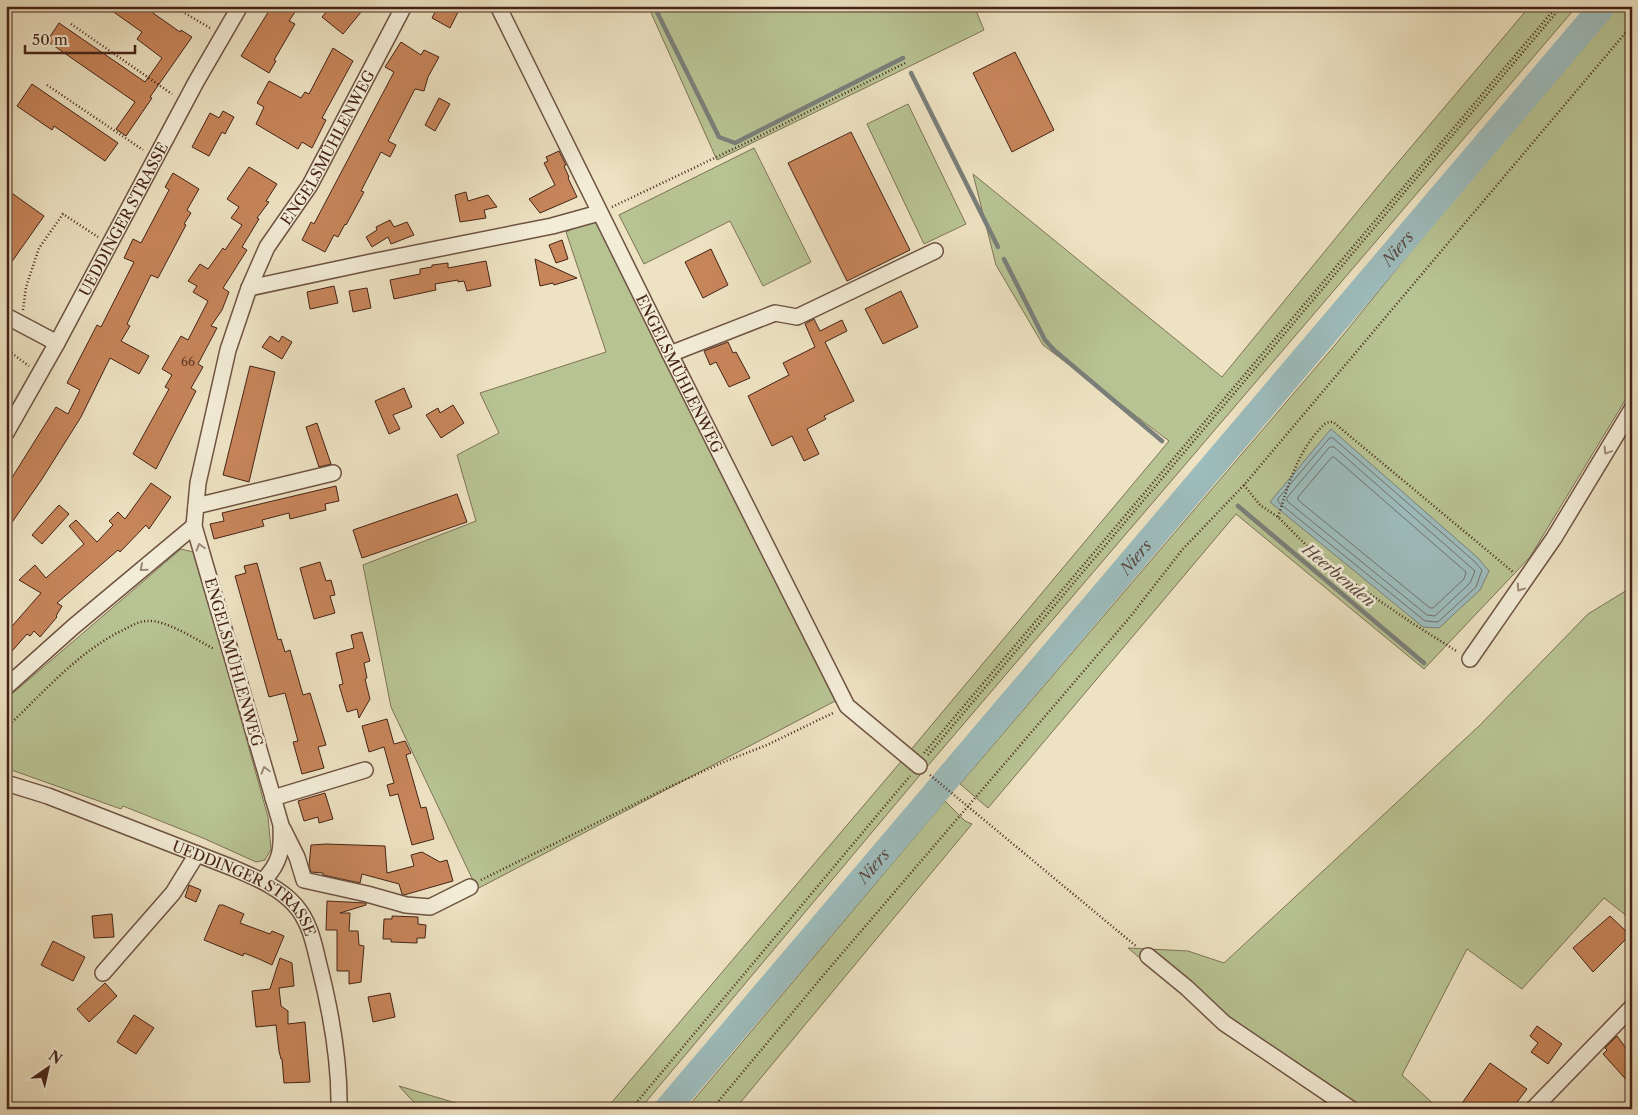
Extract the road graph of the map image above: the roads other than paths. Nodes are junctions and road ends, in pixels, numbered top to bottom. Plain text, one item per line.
1 (240, 6) edge
2 (404, 6) edge
3 (498, 6) edge
4 (599, 213) junction
5 (935, 251) dead end
6 (249, 288) junction
7 (6, 316) edge
8 (56, 343) junction
9 (670, 354) junction
10 (1632, 409) edge
11 (6, 433) edge
12 (333, 473) dead end
13 (196, 506) junction
14 (194, 526) junction
15 (1470, 659) road end
16 (6, 687) edge
17 (921, 768) road end
18 (365, 770) dead end
19 (6, 783) edge
20 (273, 798) junction
21 (281, 825) junction
22 (197, 854) junction
23 (263, 881) junction
24 (470, 887) road end
25 (1148, 956) road end
26 (103, 973) dead end
27 (1632, 1006) edge
28 (340, 1109) edge
29 (1352, 1109) edge
30 (1533, 1109) edge

1 - 8 street, UEDDINGER STRASSE
2 - 6 street, ENGELSMÜHLENWEG
3 - 4 street, ENGELSMÜHLENWEG
4 - 6 street
4 - 9 street, ENGELSMÜHLENWEG
5 - 9 street
6 - 13 street, ENGELSMÜHLENWEG
7 - 8 street
8 - 11 street, UEDDINGER STRASSE
9 - 17 street, ENGELSMÜHLENWEG
10 -> 15 street
12 - 13 street
13 - 14 street, ENGELSMÜHLENWEG
14 -> 16 street
20 -> 14 street, ENGELSMÜHLENWEG
18 - 20 street
19 - 22 street, UEDDINGER STRASSE
20 - 21 street, ENGELSMÜHLENWEG
21 - 23 street, ENGELSMÜHLENWEG
21 - 24 street
22 - 23 street, UEDDINGER STRASSE
22 - 26 street
23 - 28 street, UEDDINGER STRASSE
25 - 29 street
27 - 30 street

